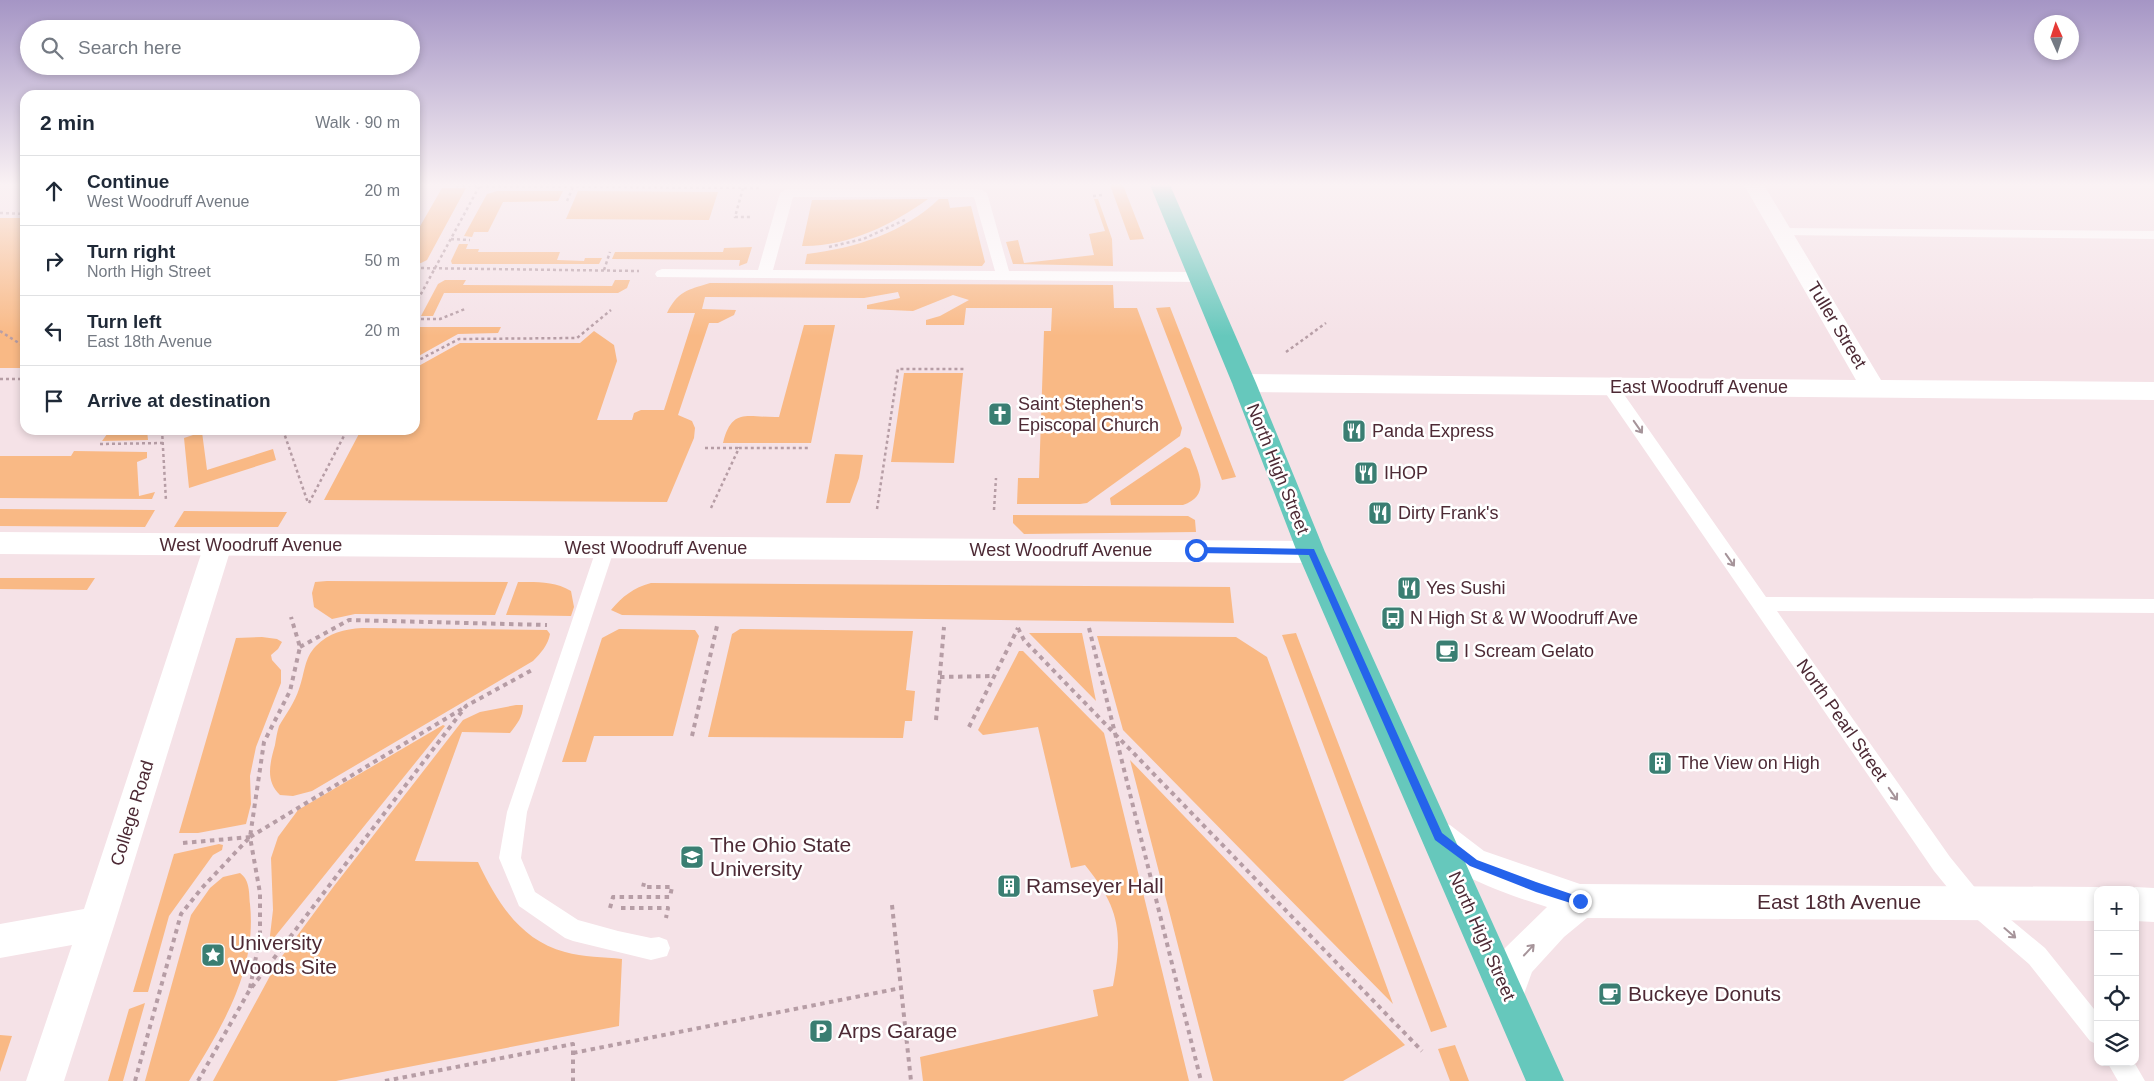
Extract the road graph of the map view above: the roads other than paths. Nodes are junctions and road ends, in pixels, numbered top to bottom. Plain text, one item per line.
1 (775, 235) edge
2 (992, 235) edge
3 (1181, 235) edge
4 (1784, 235) edge
5 (662, 274) road end
6 (764, 275) junction
7 (1004, 276) junction
8 (1198, 277) junction
9 (1244, 383) junction
10 (1610, 387) junction
11 (1874, 389) junction
12 (2154, 391) edge
13 (0, 543) edge
14 (218, 545) junction
15 (606, 547) junction
16 (1311, 552) junction
17 (1761, 604) junction
18 (2154, 606) edge
19 (1438, 836) junction
20 (1580, 901) junction
21 (1973, 902) junction
22 (2094, 904) edge
23 (2139, 904) edge
24 (2154, 904) edge
25 (98, 923) junction
26 (0, 941) edge
27 (658, 948) road end
28 (1507, 992) junction
29 (2094, 1028) edge
30 (2122, 1066) edge
31 (45, 1081) edge
32 (1545, 1081) edge
33 (2133, 1081) edge

1 - 6 lane
2 - 7 lane
3 - 8 main road, North High Street
4 - 11 street, Tuller Street
5 - 6 lane
6 - 7 lane
7 - 8 lane
8 - 9 main road, North High Street
9 - 10 street, East Woodruff Avenue
9 - 16 main road, North High Street
10 - 11 street, East Woodruff Avenue
10 -> 17 lane, North Pearl Street
11 - 12 street, East Woodruff Avenue
13 - 14 street, West Woodruff Avenue
14 - 15 street, West Woodruff Avenue
14 - 25 street, College Road
15 - 16 street, West Woodruff Avenue
15 - 27 lane
16 - 19 main road, North High Street
17 - 18 lane
17 -> 21 lane, North Pearl Street
19 - 20 street, East 18th Avenue
19 - 28 main road, North High Street
20 - 21 street, East 18th Avenue
28 -> 20 street
21 - 22 street, East 18th Avenue
21 -> 29 lane, North Pearl Street
23 - 24 street
25 - 26 street
25 - 31 street, College Road
28 - 32 main road, North High Street
30 - 33 lane

